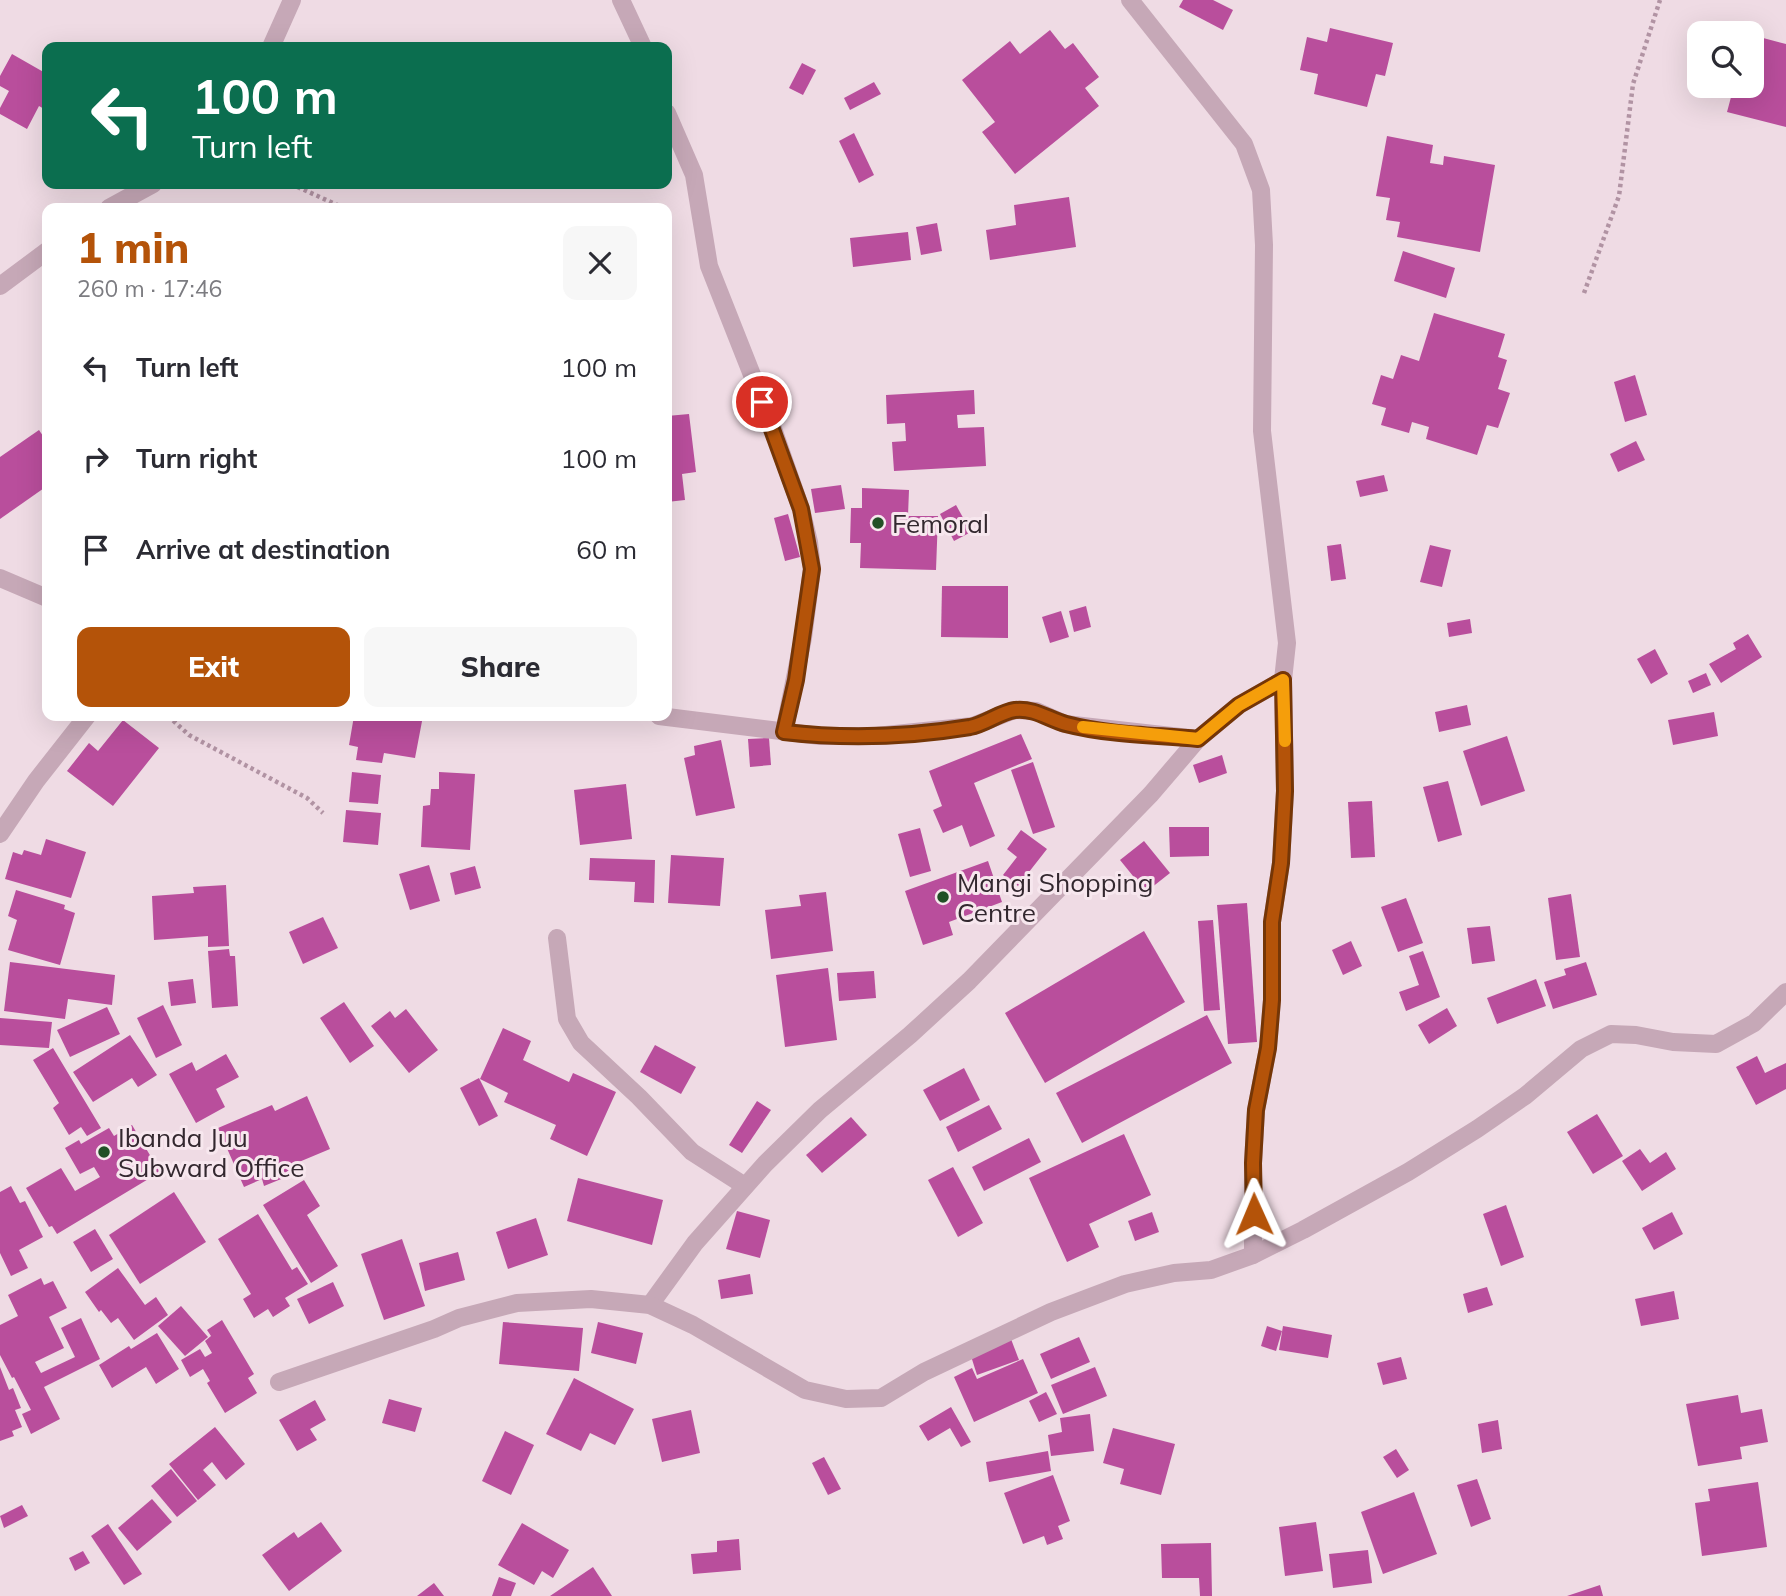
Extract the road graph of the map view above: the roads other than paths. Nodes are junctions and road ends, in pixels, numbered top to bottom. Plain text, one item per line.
1 (292, 0) edge
2 (621, 0) edge
3 (1130, 0) edge
4 (273, 42) edge
5 (641, 42) edge
6 (672, 124) edge
7 (144, 189) edge
8 (118, 203) edge
9 (42, 255) edge
10 (0, 286) edge
11 (0, 579) edge
12 (42, 596) edge
13 (1283, 680) junction
14 (672, 718) edge
15 (83, 721) edge
16 (784, 732) junction
17 (1198, 739) junction
18 (0, 834) edge
19 (557, 937) dead end
20 (1786, 992) edge
21 (745, 1186) junction
22 (1253, 1255) junction
23 (650, 1305) junction
24 (279, 1382) dead end

1 - 4 street
2 - 5 street
3 - 13 street
6 - 16 street
7 - 8 street
9 - 10 street
11 - 12 street
13 - 17 street
13 - 22 street
14 - 16 street
15 - 18 street
16 - 17 street
17 - 21 street
19 - 21 street
20 - 22 street
21 - 23 street
22 - 23 street
23 - 24 street

